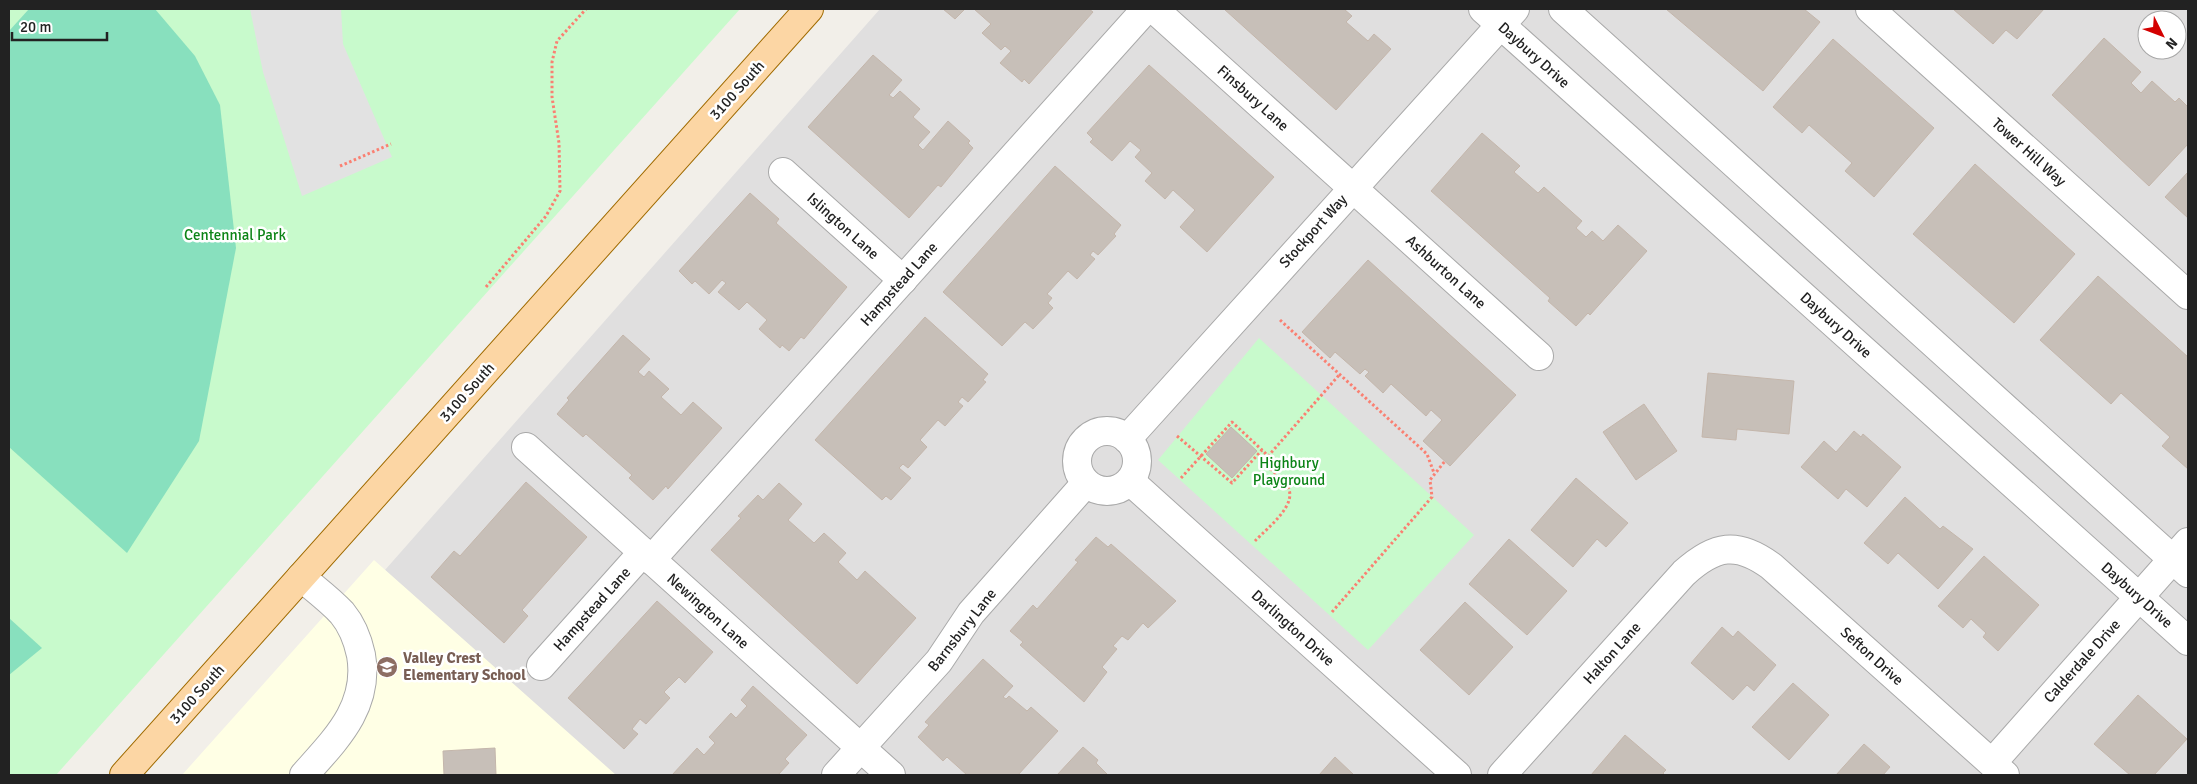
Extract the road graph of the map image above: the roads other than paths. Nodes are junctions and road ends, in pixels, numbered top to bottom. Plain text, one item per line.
1 (809, 9) edge
2 (1146, 9) edge
3 (1154, 9) edge
4 (1563, 9) edge
5 (1870, 9) edge
6 (1499, 14) edge
7 (783, 172) dead end
8 (1353, 188) junction
9 (903, 280) junction
10 (2188, 295) edge
11 (1539, 356) dead end
12 (1127, 439) junction
13 (526, 447) dead end
14 (1130, 481) junction
15 (1086, 484) junction
16 (1732, 548) joint
17 (647, 556) junction
18 (2183, 558) edge
19 (301, 577) junction
20 (2140, 597) junction
21 (2188, 641) edge
22 (541, 666) dead end
23 (860, 748) junction
24 (1999, 769) edge
25 (124, 775) edge
26 (304, 775) edge
27 (836, 775) edge
28 (891, 775) edge
29 (1457, 775) edge
30 (1502, 775) edge

1 - 19 main road, 3100 South
2 - 9 street, Hampstead Lane
3 - 8 street, Finsbury Lane
4 - 18 street
5 - 10 street, Tower Hill Way
6 - 8 street, Stockport Way
6 - 20 street, Daybury Drive
7 - 9 street, Islington Lane
8 - 11 street, Ashburton Lane
8 - 12 street, Stockport Way
9 - 17 street, Hampstead Lane
12 - 14 street
12 - 15 street
13 - 17 street, Newington Lane
14 - 15 street
14 - 29 street, Darlington Drive
15 - 23 street, Barnsbury Lane
16 - 24 street, Sefton Drive
16 - 30 street, Halton Lane
17 - 22 street, Hampstead Lane
17 - 23 street, Newington Lane
18 - 20 street, Calderdale Drive
19 - 25 main road, 3100 South
19 - 26 street
20 - 21 street, Daybury Drive
20 - 24 street, Calderdale Drive
23 - 27 street, Barnsbury Lane
23 - 28 street, Newington Lane

